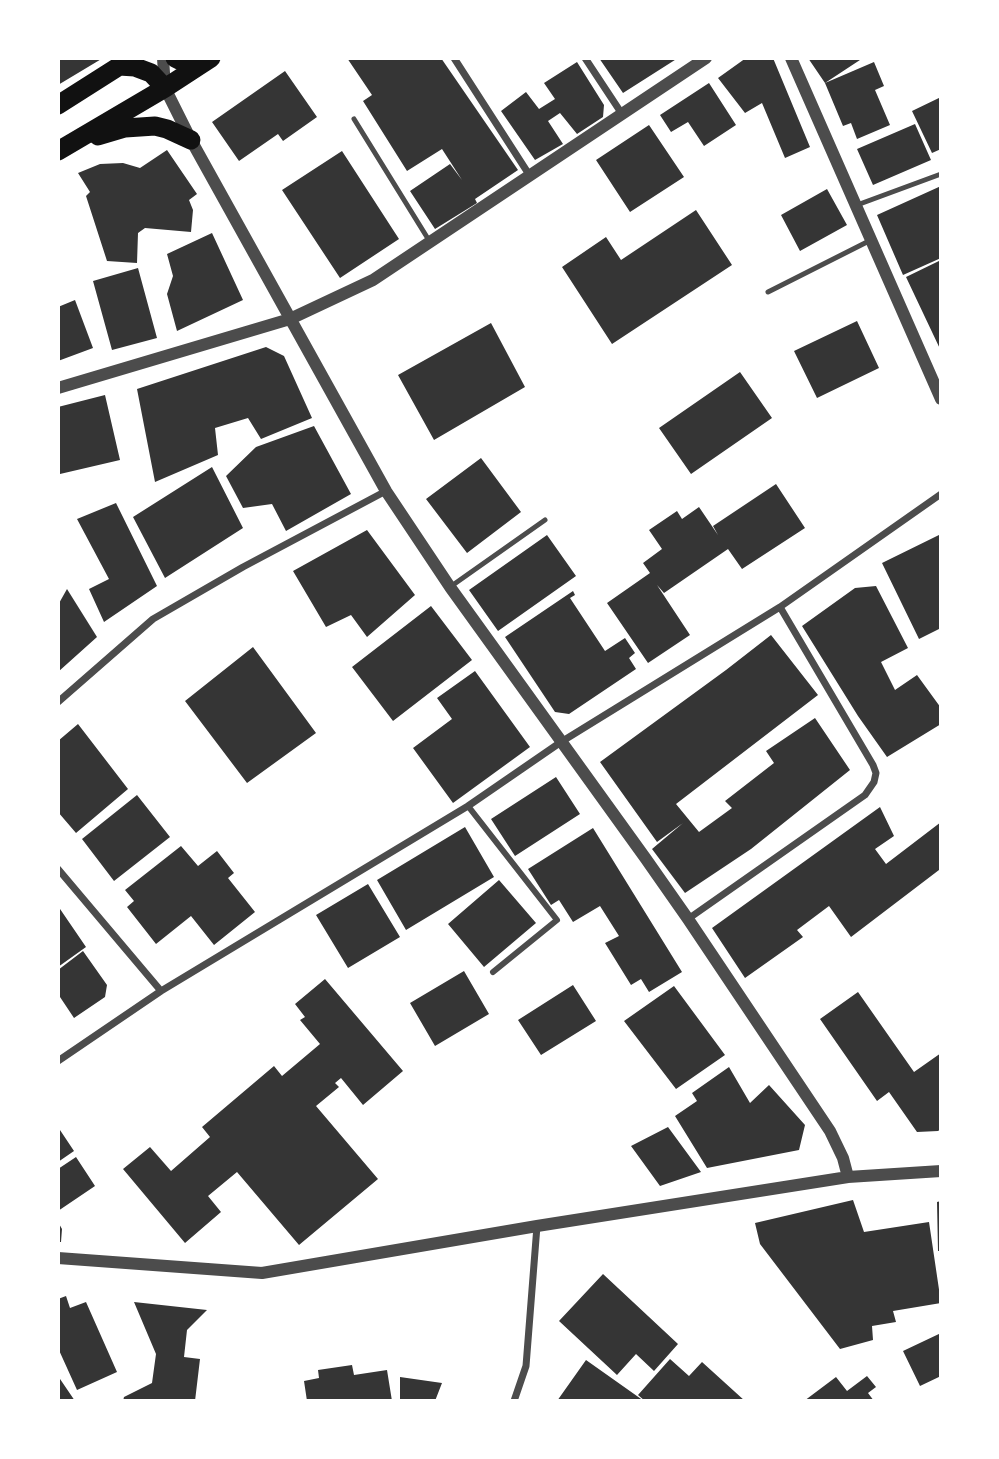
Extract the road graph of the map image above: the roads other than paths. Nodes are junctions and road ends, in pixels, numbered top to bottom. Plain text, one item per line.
1 (163, 58) edge
2 (175, 58) edge
3 (202, 58) edge
4 (211, 58) edge
5 (454, 58) edge
6 (585, 58) edge
7 (706, 58) edge
8 (791, 58) edge
9 (125, 62) edge
10 (165, 88) junction
11 (58, 105) edge
12 (622, 114) junction
13 (354, 119) dead end
14 (191, 140) junction
15 (62, 148) edge
16 (941, 174) edge
17 (530, 176) junction
18 (857, 205) junction
19 (871, 240) junction
20 (430, 243) junction
21 (768, 292) dead end
22 (290, 319) junction
23 (58, 388) edge
24 (941, 399) edge
25 (386, 491) junction
26 (941, 494) edge
27 (545, 520) dead end
28 (450, 587) junction
29 (780, 607) junction
30 (58, 702) edge
31 (561, 742) junction
32 (468, 806) junction
33 (58, 869) edge
34 (688, 919) junction
35 (493, 972) dead end
36 (162, 991) junction
37 (58, 1061) edge
38 (941, 1171) edge
39 (848, 1177) junction
40 (537, 1226) junction
41 (58, 1258) edge
42 (514, 1401) edge

1 - 10 street
2 - 3 highway
4 - 10 highway
5 - 17 street
6 - 12 street
7 - 12 street
8 - 18 street
9 - 10 highway
9 - 11 highway
10 - 14 street
10 - 15 highway
12 - 17 street
13 - 20 lane
14 - 15 highway
14 - 22 street
16 - 18 lane
17 - 20 street
18 - 19 street
19 - 21 lane
19 - 24 street
20 - 22 street
22 - 23 street
22 - 25 street
25 - 28 street
25 - 30 street
26 - 29 street
27 - 28 lane
28 - 31 street
29 - 31 street
29 - 34 street
31 - 32 street
31 - 34 street
32 - 35 street
32 - 36 street
33 - 36 street
34 - 39 street
36 - 37 street
38 - 39 street
39 - 40 street
40 - 41 street
40 - 42 street

